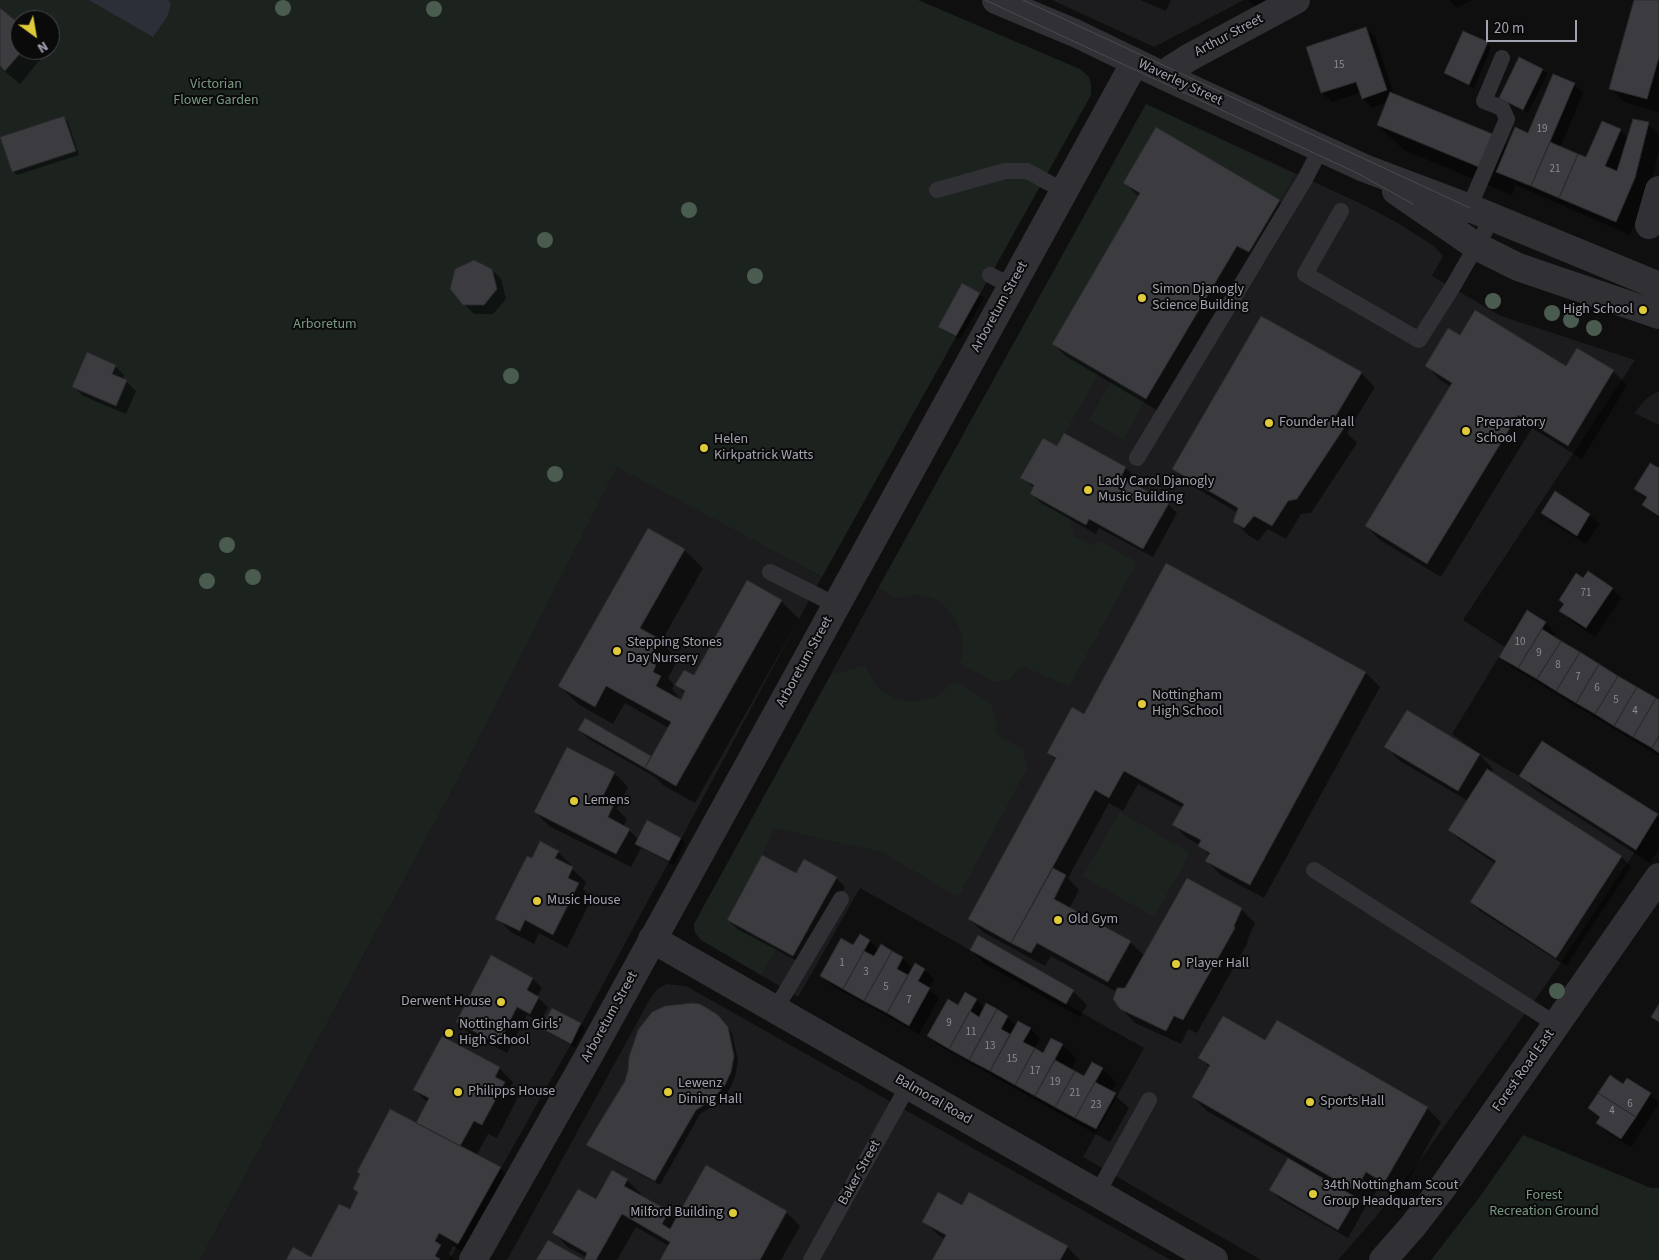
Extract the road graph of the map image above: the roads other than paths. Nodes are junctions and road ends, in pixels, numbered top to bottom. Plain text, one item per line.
1 (996, 0) edge
2 (1296, 0) edge
3 (1502, 58) dead end
4 (1135, 62) junction
5 (1166, 77) junction
6 (1321, 148) junction
7 (1364, 168) junction
8 (937, 190) dead end
9 (1659, 190) edge
10 (1064, 191) junction
11 (1340, 211) dead end
12 (1481, 212) junction
13 (1649, 225) dead end
14 (1466, 239) junction
15 (1659, 286) edge
16 (1659, 315) edge
17 (1137, 458) dead end
18 (770, 572) dead end
19 (836, 605) junction
20 (1314, 870) dead end
21 (1659, 877) edge
22 (841, 900) dead end
23 (652, 940) junction
24 (775, 1010) junction
25 (1557, 1025) junction
26 (908, 1086) junction
27 (1149, 1100) dead end
28 (1097, 1194) junction
29 (473, 1260) edge
30 (811, 1260) edge
31 (1214, 1260) edge
32 (1383, 1260) edge

1 - 4 street, Waverley Street
2 - 5 street, Arthur Street
3 - 12 lane
4 - 5 street, Waverley Street
4 - 10 street, Arboretum Street
5 - 6 street, Waverley Street
6 - 7 street, Waverley Street
6 - 17 lane
7 - 12 street, Waverley Street
7 - 14 street, Waverley Street
8 - 10 lane
9 - 13 street
10 - 19 street, Arboretum Street
11 - 14 lane
12 - 14 lane
12 - 14 lane
12 - 15 street, Waverley Street
14 - 16 street, Waverley Street
18 - 19 lane
19 - 23 street, Arboretum Street
20 - 25 lane
21 - 25 street, Forest Road East
22 - 24 lane
23 - 24 street, Balmoral Road
23 - 29 street, Arboretum Street
24 - 26 street, Balmoral Road
25 - 32 street, Forest Road East
26 - 28 street, Balmoral Road
26 - 30 lane, Baker Street
27 - 28 lane
28 - 31 street, Balmoral Road

